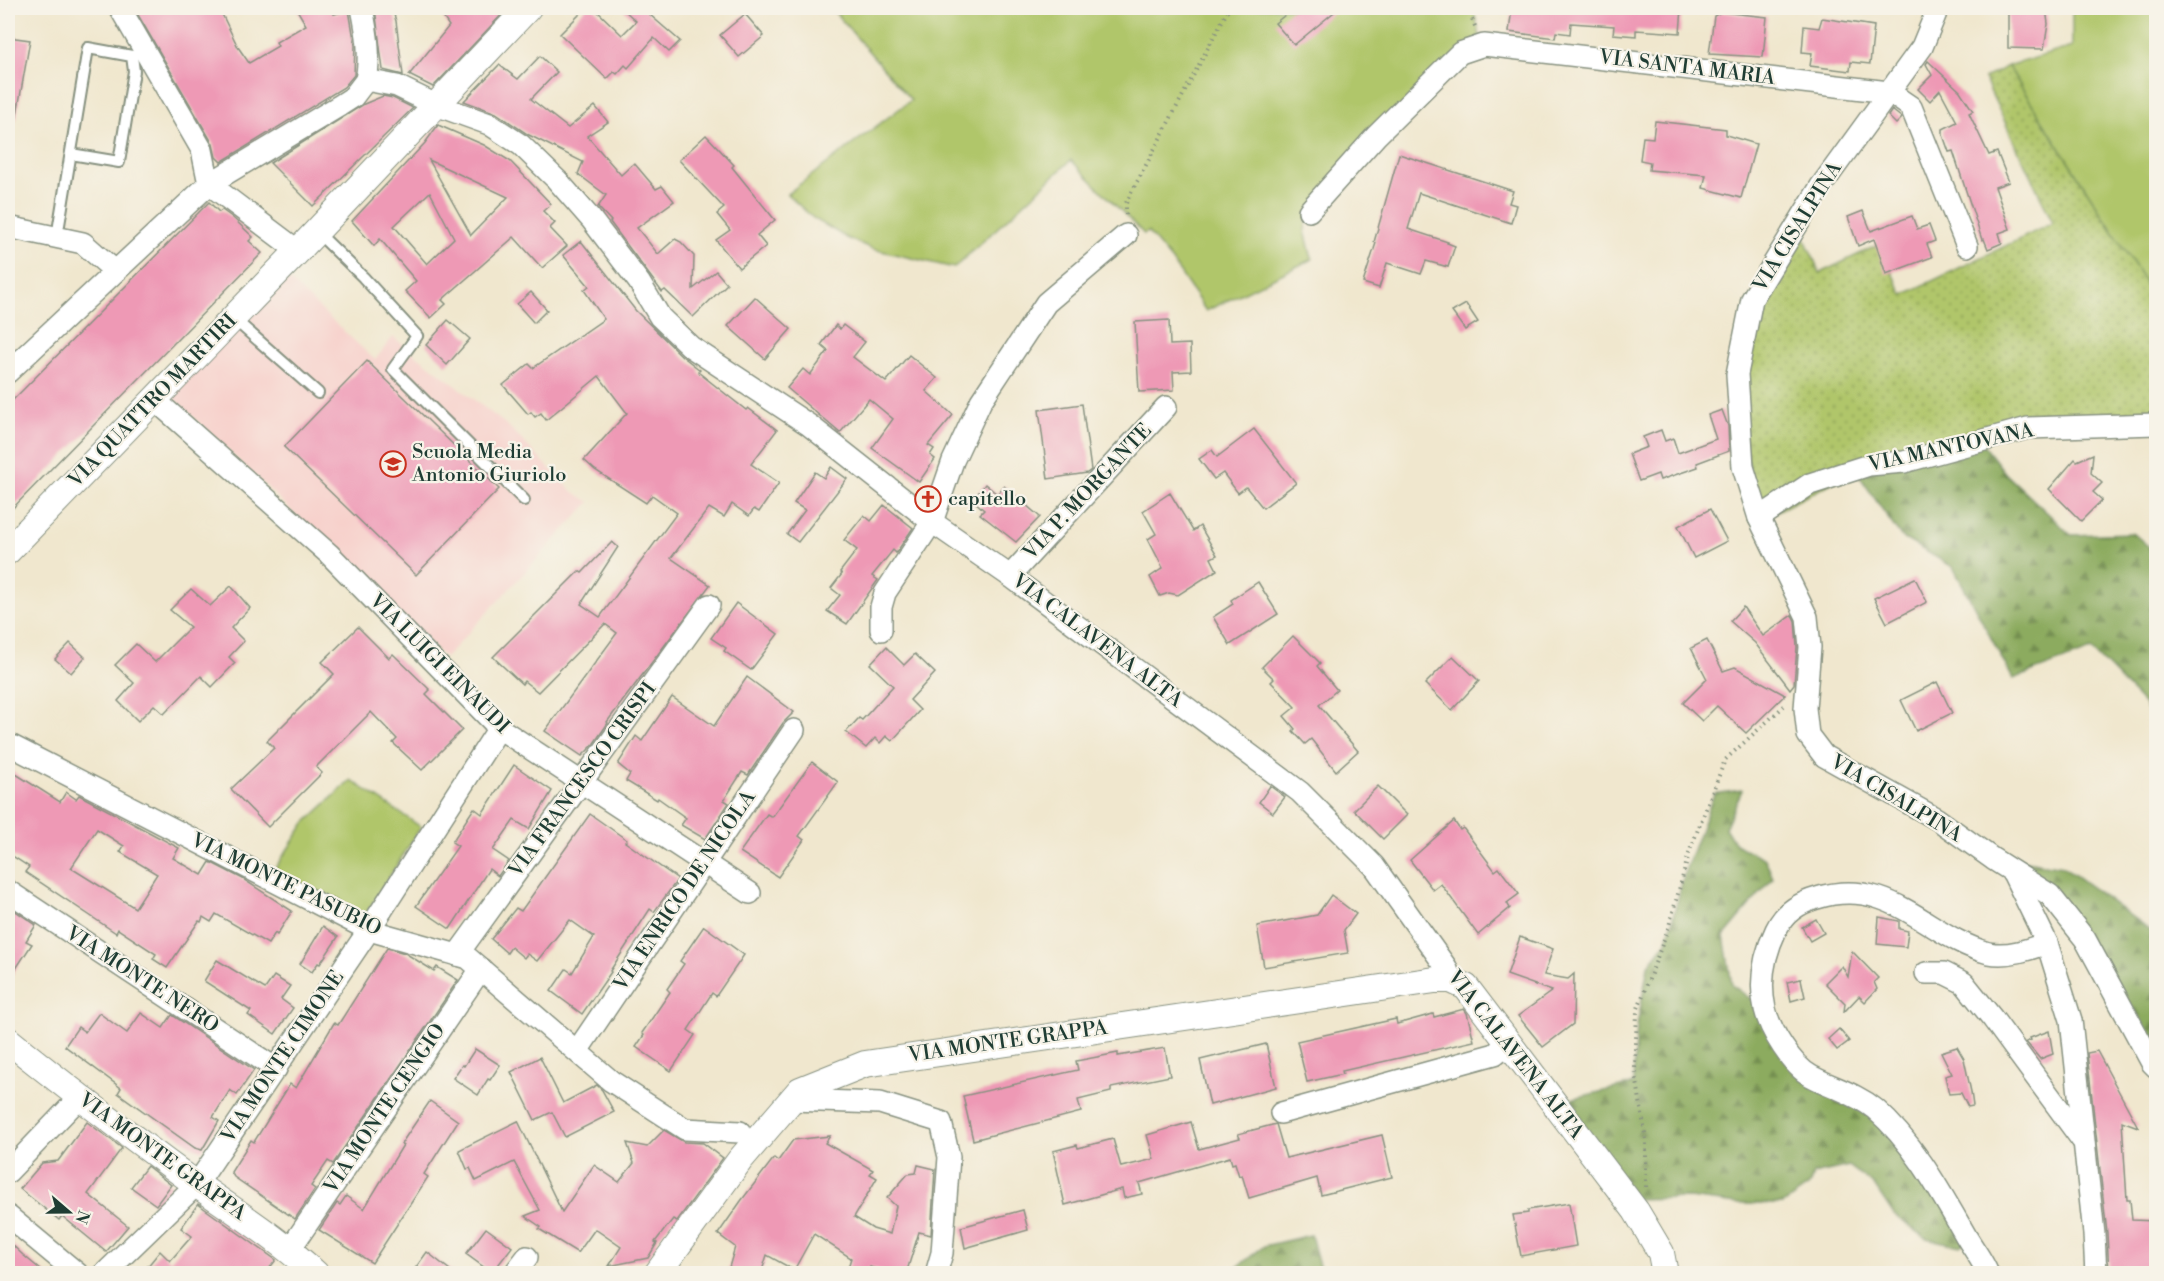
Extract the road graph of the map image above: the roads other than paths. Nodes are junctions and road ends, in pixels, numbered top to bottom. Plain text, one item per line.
1 (120, 8) edge
2 (362, 8) edge
3 (528, 8) edge
4 (1938, 8) edge
5 (366, 80) junction
6 (1889, 92) junction
7 (435, 105) junction
8 (71, 154) junction
9 (209, 184) junction
10 (1309, 212) dead end
11 (8, 227) edge
12 (316, 231) junction
13 (1126, 235) road end
14 (57, 237) junction
15 (1967, 246) dead end
16 (298, 251) junction
17 (115, 271) junction
18 (233, 318) junction
19 (9, 368) edge
20 (318, 393) dead end
21 (155, 400) junction
22 (1166, 407) dead end
23 (2157, 424) edge
24 (524, 500) dead end
25 (1759, 518) junction
26 (932, 522) junction
27 (8, 551) edge
28 (1010, 576) junction
29 (709, 605) dead end
30 (881, 630) dead end
31 (499, 728) junction
32 (794, 730) dead end
33 (8, 744) edge
34 (581, 782) junction
35 (704, 863) junction
36 (2013, 873) junction
37 (8, 891) edge
38 (750, 893) dead end
39 (369, 930) junction
40 (2047, 943) junction
41 (457, 955) junction
42 (481, 969) junction
43 (1926, 973) dead end
44 (1451, 980) junction
45 (8, 1040) edge
46 (1508, 1043) junction
47 (577, 1052) junction
48 (2157, 1067) edge
49 (276, 1069) junction
50 (79, 1098) junction
51 (791, 1100) junction
52 (1281, 1113) dead end
53 (740, 1132) dead end
54 (2084, 1143) junction
55 (8, 1172) edge
56 (197, 1184) junction
57 (8, 1216) edge
58 (290, 1249) junction
59 (78, 1274) edge
60 (104, 1274) edge
61 (316, 1274) edge
62 (657, 1274) edge
63 (936, 1274) edge
64 (1665, 1274) edge
65 (1988, 1274) edge
66 (2096, 1274) edge

1 - 9 street
2 - 5 street
3 - 7 street, VIA QUATTRO MARTIRI
4 - 6 street, VIA CISALPINA
5 - 7 street, VIA CALAVENA ALTA
5 - 9 street
6 - 10 street, VIA SANTA MARIA
6 - 15 street
6 - 25 street, VIA CISALPINA
7 - 12 street, VIA QUATTRO MARTIRI
7 - 26 street, VIA CALAVENA ALTA
8 - 8 lane
8 - 14 lane
9 - 16 street
9 - 17 street
11 - 14 street
12 - 16 street, VIA QUATTRO MARTIRI
12 - 24 lane
13 - 26 street
14 - 17 street
16 - 18 street, VIA QUATTRO MARTIRI
17 - 19 street
18 - 20 lane
18 - 21 street, VIA QUATTRO MARTIRI
21 - 27 street, VIA QUATTRO MARTIRI
21 - 31 street, VIA LUIGI EINAUDI
22 - 28 street, VIA P. MORGANTE
23 - 25 street, VIA MANTOVANA
25 - 36 street, VIA CISALPINA
26 - 28 street, VIA CALAVENA ALTA
26 - 30 street
28 - 44 street, VIA CALAVENA ALTA
29 - 34 street, VIA FRANCESCO CRISPI
31 - 34 street, VIA LUIGI EINAUDI
31 - 39 street, VIA MONTE CIMONE
32 - 35 street, VIA ENRICO DE NICOLA
33 - 39 street, VIA MONTE PASUBIO
34 - 35 street, VIA LUIGI EINAUDI
34 - 41 street, VIA FRANCESCO CRISPI
35 - 38 street, VIA LUIGI EINAUDI
35 - 47 street, VIA ENRICO DE NICOLA
36 - 40 street, VIA CISALPINA
36 - 48 street
37 - 49 street, VIA MONTE NERO
39 - 41 street, VIA MONTE PASUBIO
39 - 49 street, VIA MONTE CIMONE
40 - 54 street, VIA CISALPINA
40 - 65 street
41 - 42 street, VIA MONTE PASUBIO
42 - 47 street, VIA MONTE PASUBIO
42 - 58 street, VIA MONTE CENGIO
43 - 54 street
44 - 46 street, VIA CALAVENA ALTA
44 - 51 street, VIA MONTE GRAPPA
45 - 50 street, VIA MONTE GRAPPA
46 - 52 street
46 - 64 street, VIA CALAVENA ALTA
47 - 53 street, VIA MONTE PASUBIO
49 - 56 street, VIA MONTE CIMONE
50 - 55 street
50 - 56 street, VIA MONTE GRAPPA
51 - 62 street, VIA MONTE GRAPPA
51 - 63 street
54 - 66 street, VIA CISALPINA
56 - 58 street, VIA MONTE GRAPPA
56 - 60 street, VIA MONTE CIMONE
57 - 59 street
58 - 61 street, VIA MONTE GRAPPA

